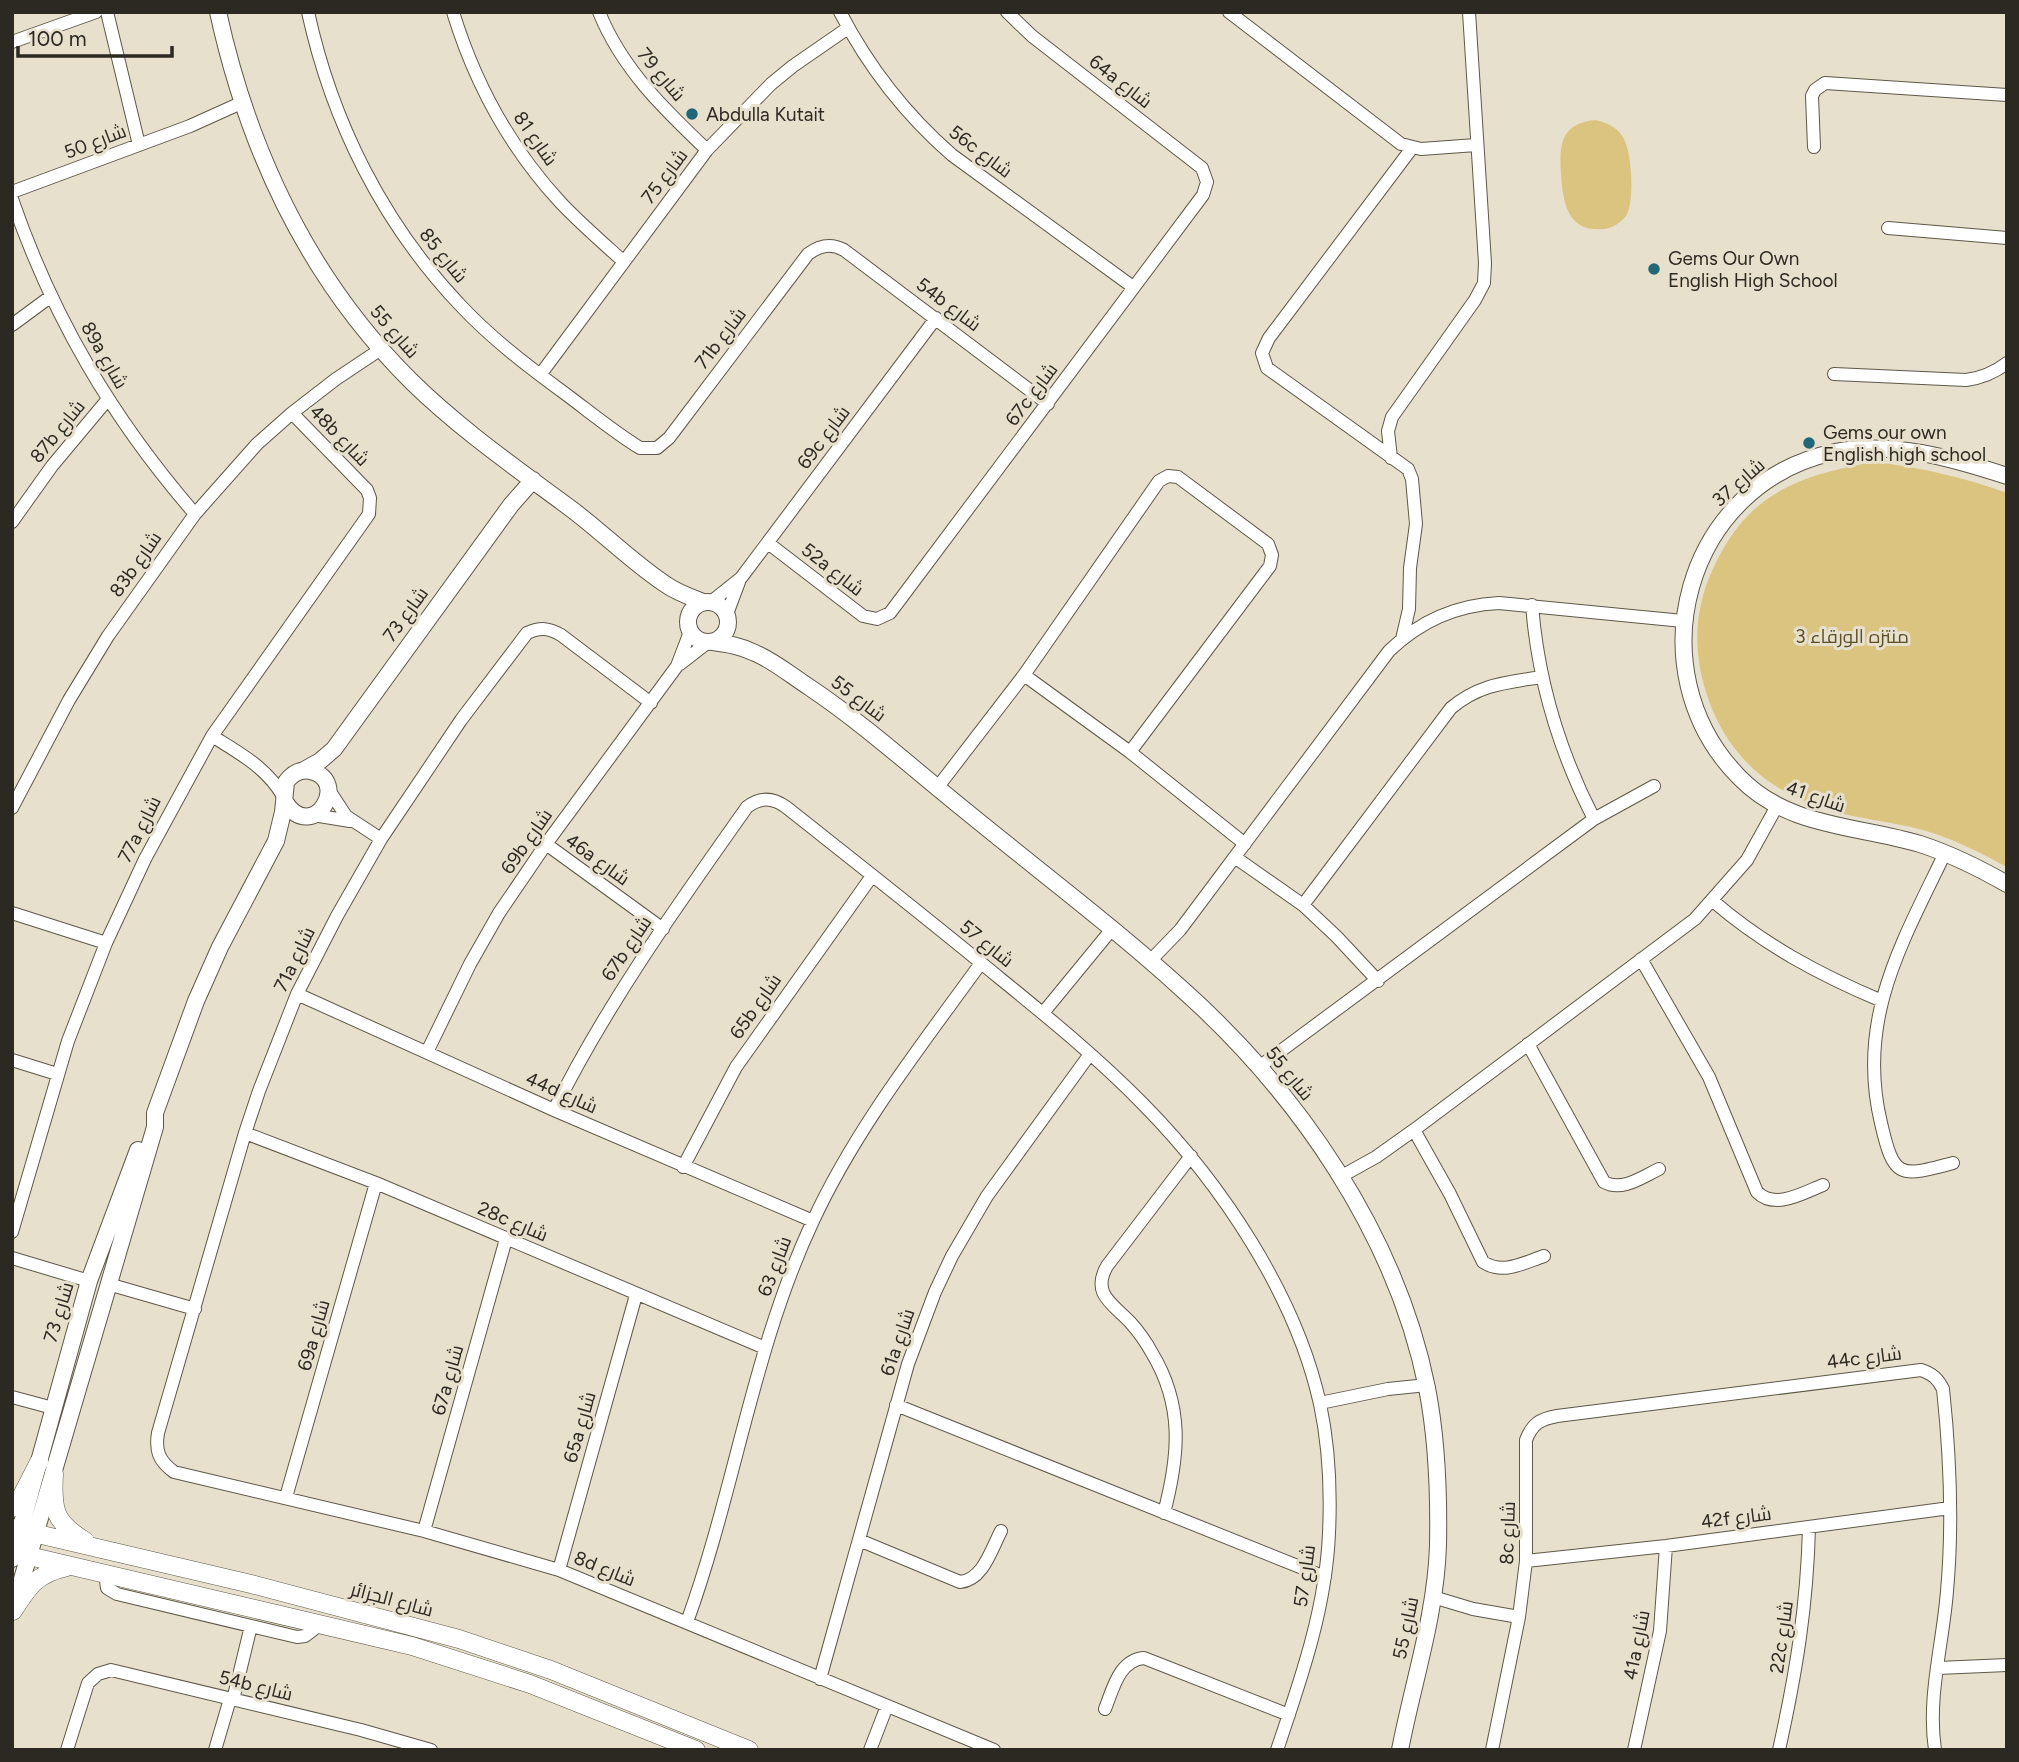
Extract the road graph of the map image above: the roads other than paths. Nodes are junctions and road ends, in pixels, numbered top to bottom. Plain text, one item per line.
1 (96, 12) edge
2 (107, 12) edge
3 (218, 12) edge
4 (308, 12) edge
5 (453, 12) edge
6 (599, 12) edge
7 (840, 12) edge
8 (1007, 12) edge
9 (1229, 12) edge
10 (1469, 12) edge
11 (848, 27) junction
12 (12, 41) edge
13 (2007, 95) edge
14 (242, 107) junction
15 (139, 145) junction
16 (1476, 145) junction
17 (1412, 148) junction
18 (1814, 148) dead end
19 (707, 150) junction
20 (1207, 182) joint
21 (12, 192) edge
22 (12, 199) edge
23 (1888, 228) dead end
24 (2007, 238) edge
25 (822, 246) joint
26 (624, 262) junction
27 (1133, 287) junction
28 (50, 297) junction
29 (936, 318) junction
30 (12, 325) edge
31 (378, 346) junction
32 (2007, 363) edge
33 (1834, 374) dead end
34 (540, 375) junction
35 (107, 399) junction
36 (1048, 404) junction
37 (292, 413) junction
38 (647, 449) joint
39 (1391, 458) junction
40 (2007, 476) edge
41 (530, 478) junction
42 (361, 484) joint
43 (195, 513) junction
44 (12, 522) edge
45 (768, 543) junction
46 (741, 578) junction
47 (665, 584) junction
48 (707, 602) junction
49 (1532, 605) junction
50 (727, 616) junction
51 (877, 619) joint
52 (1683, 621) junction
53 (689, 627) junction
54 (1402, 639) junction
55 (710, 642) junction
56 (757, 653) junction
57 (677, 666) junction
58 (1024, 675) junction
59 (1541, 677) junction
60 (651, 703) junction
61 (212, 736) junction
62 (334, 749) junction
63 (1130, 752) junction
64 (256, 763) junction
65 (301, 771) junction
66 (327, 785) junction
67 (1654, 786) dead end
68 (937, 788) junction
69 (284, 799) junction
70 (1777, 806) junction
71 (12, 808) edge
72 (742, 814) joint
73 (310, 816) junction
74 (1594, 820) junction
75 (353, 822) junction
76 (381, 839) junction
77 (276, 841) junction
78 (545, 844) junction
79 (1245, 844) junction
80 (1945, 853) junction
81 (1236, 858) junction
82 (872, 876) junction
83 (2007, 884) edge
84 (1713, 901) junction
85 (1303, 905) junction
86 (12, 913) edge
87 (663, 929) junction
88 (1112, 929) junction
89 (106, 943) junction
90 (1641, 959) junction
91 (981, 963) junction
92 (1154, 964) junction
93 (1378, 981) junction
94 (297, 995) junction
95 (1882, 1001) junction
96 (1043, 1013) junction
97 (1528, 1044) junction
98 (427, 1052) junction
99 (1090, 1054) junction
100 (12, 1060) edge
101 (1259, 1067) junction
102 (57, 1074) junction
103 (554, 1110) junction
104 (155, 1113) junction
105 (1414, 1130) junction
106 (245, 1133) junction
107 (1191, 1156) junction
108 (1953, 1163) dead end
109 (683, 1167) junction
110 (1659, 1169) dead end
111 (1343, 1182) junction
112 (376, 1183) junction
113 (1823, 1185) dead end
114 (813, 1221) junction
115 (12, 1232) edge
116 (506, 1239) junction
117 (1544, 1256) dead end
118 (12, 1258) edge
119 (89, 1282) junction
120 (108, 1284) junction
121 (636, 1295) junction
122 (195, 1309) junction
123 (765, 1348) junction
124 (1425, 1381) junction
125 (12, 1397) edge
126 (1320, 1403) junction
127 (896, 1405) junction
128 (53, 1408) junction
129 (1526, 1451) joint
130 (39, 1462) junction
131 (54, 1474) junction
132 (184, 1475) joint
133 (286, 1497) junction
134 (12, 1508) edge
135 (1950, 1508) junction
136 (1164, 1514) junction
137 (1809, 1528) junction
138 (23, 1530) edge
139 (424, 1531) junction
140 (1001, 1531) dead end
141 (859, 1540) junction
142 (1666, 1546) junction
143 (94, 1547) junction
144 (17, 1555) edge
145 (1526, 1562) junction
146 (74, 1565) junction
147 (559, 1570) junction
148 (105, 1574) junction
149 (1325, 1577) junction
150 (1433, 1602) junction
151 (12, 1612) edge
152 (1519, 1617) junction
153 (687, 1622) junction
154 (322, 1623) junction
155 (251, 1626) junction
156 (2007, 1664) edge
157 (1938, 1668) junction
158 (820, 1679) junction
159 (231, 1699) junction
160 (887, 1706) junction
161 (1105, 1709) dead end
162 (1289, 1715) junction
163 (67, 1750) edge
164 (215, 1750) edge
165 (431, 1750) edge
166 (696, 1750) edge
167 (749, 1750) edge
168 (870, 1750) edge
169 (994, 1750) edge
170 (1277, 1750) edge
171 (1398, 1750) edge
172 (1492, 1750) edge
173 (1634, 1750) edge
174 (1779, 1750) edge
175 (1936, 1750) edge

1 - 12 street
2 - 15 street
3 - 14 street, شارع 55
4 - 34 street, شارع 85
5 - 26 street, شارع 81
6 - 19 street, شارع 79
7 - 11 street, 56c شارع
8 - 20 street, 64a شارع
9 - 17 street
10 - 16 street
11 - 19 street, شارع 75
11 - 27 street, 56c شارع
13 - 18 street
14 - 15 street, شارع 50
14 - 31 street, شارع 55
15 - 21 street, شارع 50
16 - 17 street
16 - 39 street
17 - 39 street
19 - 26 street, شارع 75
20 - 27 street, 67c شارع
22 - 28 street, 89a شارع
23 - 24 street
25 - 29 street, 54b شارع
25 - 38 street, 71b شارع
26 - 34 street, شارع 75
27 - 36 street, 67c شارع
28 - 30 street
28 - 35 street, 89a شارع
29 - 36 street, 54b شارع
29 - 45 street, 69c شارع
31 - 37 street, 83b شارع
31 - 41 street, شارع 55
32 - 33 street
34 - 38 street, شارع 85
35 - 43 street, 89a شارع
35 - 44 street, 87b شارع
36 - 51 street, 67c شارع
37 - 42 street, 48b شارع
37 - 43 street, 83b شارع
39 - 54 street
40 - 52 street, شارع 37
41 - 47 street, شارع 55
41 - 62 street, شارع 73
42 - 61 street, 77a شارع
43 - 71 street, 83b شارع
45 - 46 street, 69c شارع
45 - 51 street, 52a شارع
46 - 48 street, 69c شارع
46 - 50 street, 69c شارع
47 - 48 street, شارع 55
47 - 53 street, شارع 55
48 - 50 street
48 - 53 street
49 - 52 street
49 - 54 street
49 - 59 street
50 - 55 street
50 - 56 street, شارع 55
52 - 70 street, شارع 41
53 - 55 street
53 - 57 street, 69b شارع
54 - 79 street
55 - 56 street, شارع 55
55 - 57 street, 69b شارع
56 - 68 street, شارع 55
57 - 60 street, 69b شارع
58 - 63 street
58 - 63 street
58 - 68 street
59 - 74 street
59 - 85 street
60 - 76 street, 71a شارع
60 - 78 street, 69b شارع
61 - 64 street
61 - 89 street, 77a شارع
62 - 65 street, شارع 73
62 - 66 street, شارع 73
63 - 79 street
64 - 65 street
64 - 69 street
65 - 66 street
65 - 69 street
66 - 73 street
66 - 75 street
67 - 74 street
68 - 88 street, شارع 55
69 - 73 street
69 - 77 street, شارع 73
70 - 80 street, شارع 41
70 - 84 street
72 - 82 street, شارع 57
72 - 87 street, 67b شارع
73 - 75 street
73 - 77 street, شارع 73
74 - 93 street
75 - 76 street
76 - 94 street, 71a شارع
77 - 104 street, شارع 73
78 - 87 street, 46a شارع
78 - 98 street, 69b شارع
79 - 81 street
80 - 83 street, شارع 41
80 - 95 street
81 - 85 street
81 - 92 street
82 - 91 street, شارع 57
82 - 109 street, 65b شارع
84 - 90 street
84 - 95 street
85 - 93 street
86 - 89 street
87 - 103 street, 67b شارع
88 - 92 street, شارع 55
88 - 96 street
89 - 102 street, 77a شارع
90 - 97 street
90 - 113 street
91 - 96 street, شارع 57
91 - 114 street, شارع 63
92 - 101 street, شارع 55
93 - 101 street
94 - 98 street, 44d شارع
94 - 106 street, 71a شارع
95 - 108 street
96 - 99 street, شارع 57
97 - 105 street
97 - 110 street
98 - 103 street, 44d شارع
99 - 107 street, شارع 57
99 - 127 street, 61a شارع
100 - 102 street
101 - 111 street, شارع 55
102 - 115 street, 77a شارع
103 - 109 street, 44d شارع
104 - 119 street, شارع 73
104 - 120 street, شارع 73
105 - 111 street
105 - 117 street
106 - 112 street, 28c شارع
106 - 122 street, 71a شارع
107 - 126 street, شارع 57
107 - 136 street
109 - 114 street, 44d شارع
111 - 124 street, شارع 55
112 - 116 street, 28c شارع
112 - 133 street, 69a شارع
114 - 123 street, شارع 63
116 - 121 street, 28c شارع
116 - 139 street, 67a شارع
118 - 119 street
119 - 128 street, شارع 73
120 - 122 street
120 - 131 street, شارع 73
121 - 123 street, 28c شارع
121 - 147 street, 65a شارع
122 - 132 street, 71a شارع
123 - 153 street, شارع 63
124 - 126 street
124 - 150 street, شارع 55
125 - 128 street
126 - 149 street, شارع 57
127 - 136 street
127 - 141 street, 61a شارع
128 - 130 street, شارع 73
129 - 135 street, 44c شارع
129 - 145 street, 8c شارع
130 - 134 main road
130 - 138 street, شارع 73
131 - 138 street, شارع 73
131 - 143 main road
132 - 133 street, 8d شارع
133 - 139 street, 8d شارع
135 - 137 street, 42f شارع
135 - 157 street, 44c شارع
136 - 149 street
137 - 142 street, 42f شارع
137 - 174 street, 22c شارع
138 - 143 main road, شارع الجزائر
138 - 144 street
139 - 147 street, 8d شارع
140 - 141 street
141 - 158 street, 61a شارع
142 - 145 street, 42f شارع
142 - 173 street, 41a شارع
143 - 167 main road, شارع الجزائر
144 - 146 main road, شارع الجزائر
144 - 151 street
145 - 152 street, 8c شارع
146 - 148 main road, شارع الجزائر
146 - 151 main road
147 - 153 street, 8d شارع
148 - 154 main road, شارع الجزائر
148 - 155 street
149 - 162 street, شارع 57
150 - 152 street
150 - 171 street, شارع 55
152 - 172 street, 8c شارع
153 - 158 street, 8d شارع
154 - 155 street
154 - 166 main road, شارع الجزائر
155 - 159 street
156 - 157 street
157 - 175 street, 44c شارع
158 - 160 street, 8d شارع
159 - 163 street, 54b شارع
159 - 164 street
159 - 165 street, 54b شارع
160 - 168 street
160 - 169 street, 8d شارع
161 - 162 street
162 - 170 street, شارع 57

